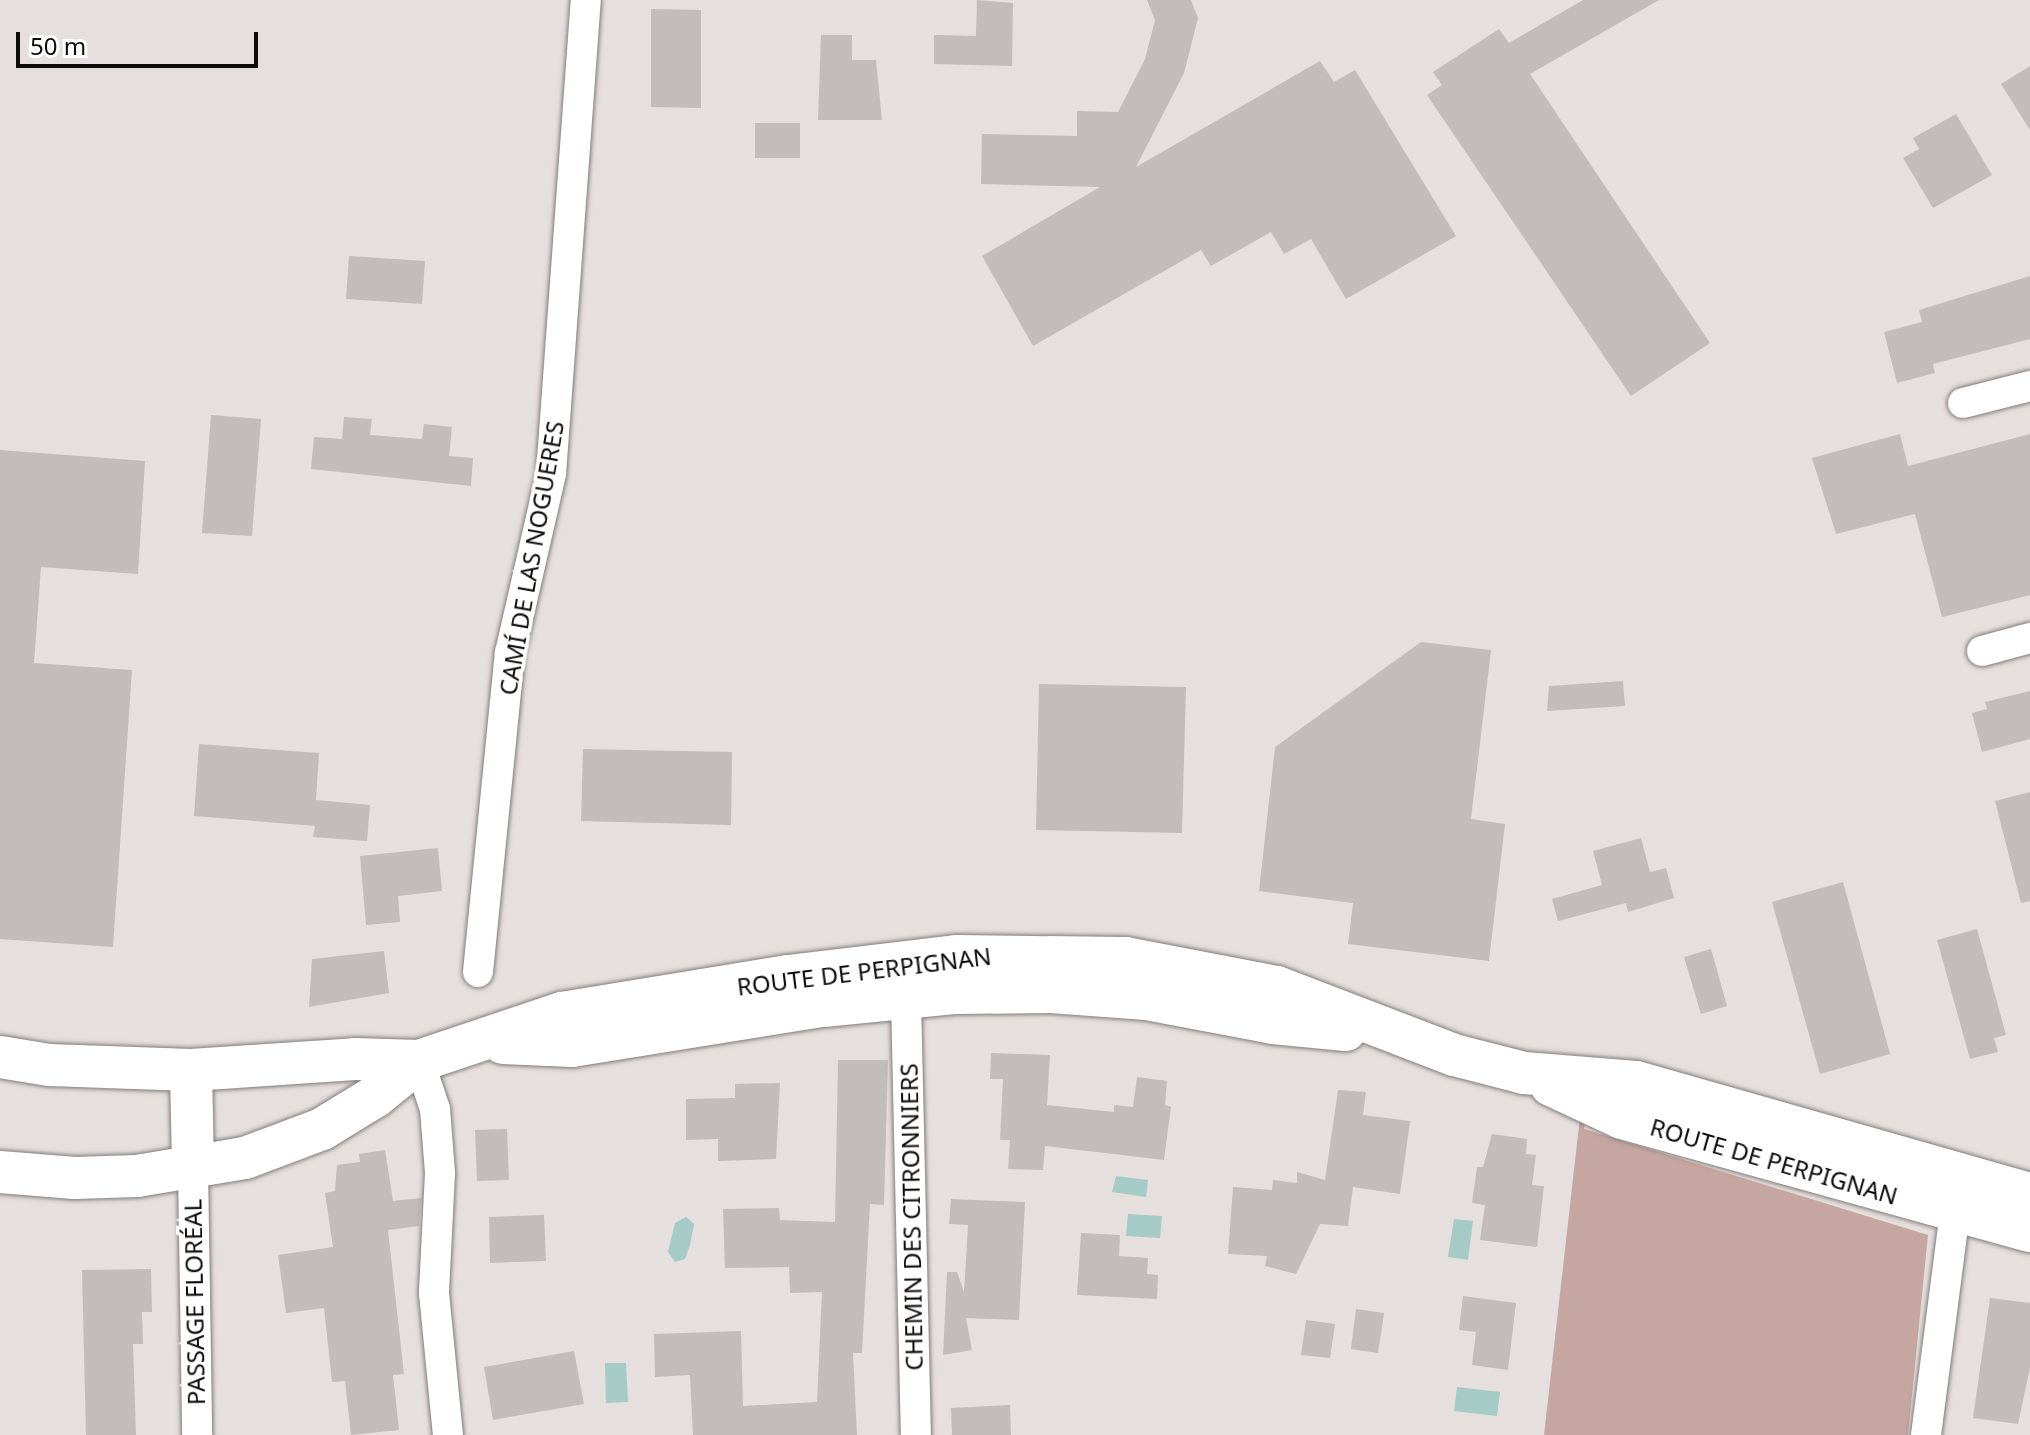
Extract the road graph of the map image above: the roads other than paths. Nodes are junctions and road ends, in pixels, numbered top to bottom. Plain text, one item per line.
1 (586, 0) edge
2 (2030, 386) edge
3 (1963, 403) dead end
4 (2030, 638) edge
5 (1982, 651) dead end
6 (478, 972) dead end
7 (906, 999) junction
8 (1389, 1034) junction
9 (478, 1042) junction
10 (0, 1057) edge
11 (419, 1061) junction
12 (191, 1070) junction
13 (1524, 1073) junction
14 (193, 1168) junction
15 (0, 1172) edge
16 (1955, 1212) junction
17 (2026, 1219) edge
18 (197, 1435) edge
19 (448, 1435) edge
20 (916, 1435) edge
21 (1926, 1435) edge

1 - 6 street, CAMÍ DE LAS NOGUERES
2 - 3 street
4 - 5 street
7 - 8 main road, ROUTE DE PERPIGNAN
7 - 9 main road, ROUTE DE PERPIGNAN
7 - 20 street, CHEMIN DES CITRONNIERS
8 - 9 main road, ROUTE DE PERPIGNAN
8 - 13 main road, ROUTE DE PERPIGNAN
9 - 11 main road, ROUTE DE PERPIGNAN
10 - 12 main road, ROUTE DE PERPIGNAN
11 - 12 main road, ROUTE DE PERPIGNAN
11 - 14 main road, ROUTE DE PERPIGNAN
11 - 19 street
12 - 14 main road
13 - 16 main road, ROUTE DE PERPIGNAN
13 - 17 main road, ROUTE DE PERPIGNAN
14 - 15 main road, ROUTE DE PERPIGNAN
14 - 18 street, PASSAGE FLORÉAL
16 - 17 main road, ROUTE DE PERPIGNAN
16 - 21 street

